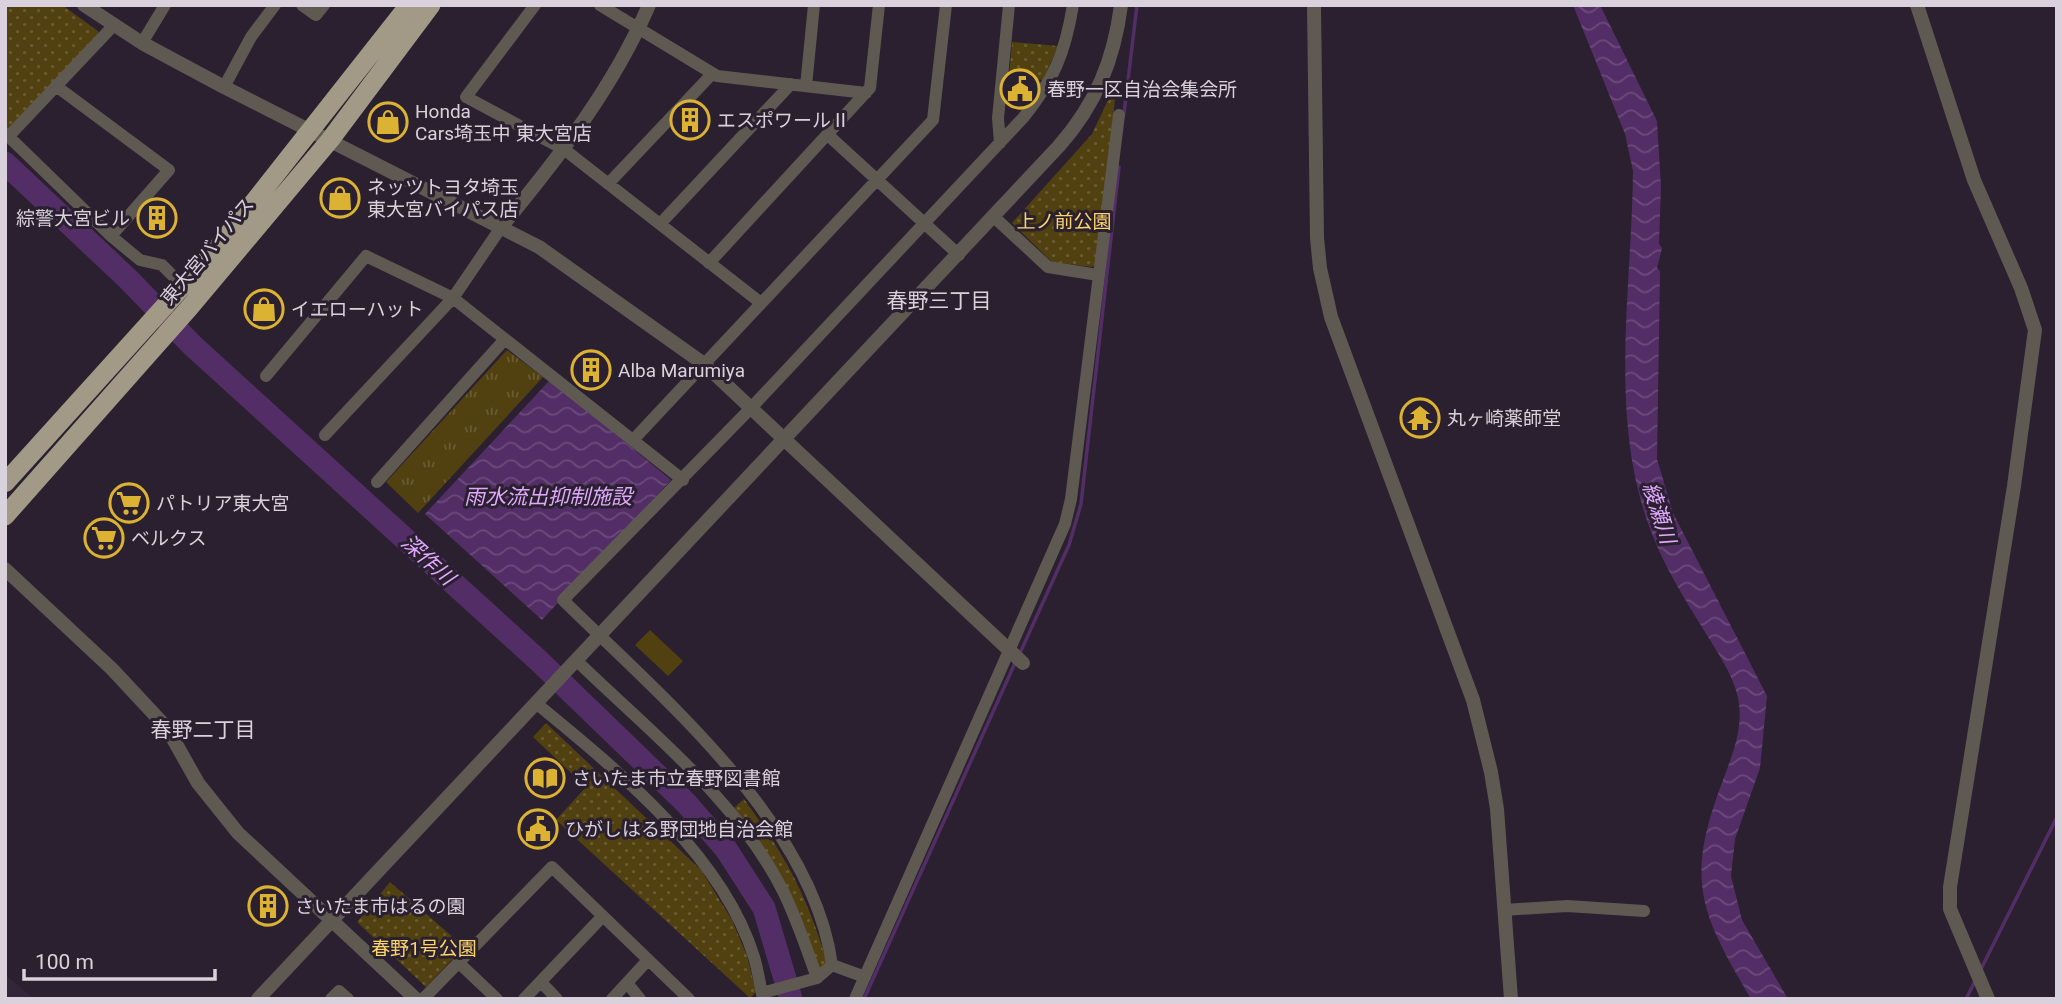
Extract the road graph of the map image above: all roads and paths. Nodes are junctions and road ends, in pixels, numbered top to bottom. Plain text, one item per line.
1 (84, 5) edge
2 (165, 5) edge
3 (275, 5) edge
4 (302, 5) edge
5 (324, 5) edge
6 (409, 5) edge
7 (431, 5) edge
8 (535, 5) edge
9 (600, 5) edge
10 (649, 5) edge
11 (814, 5) edge
12 (879, 5) edge
13 (946, 5) edge
14 (1009, 5) edge
15 (1073, 5) edge
16 (1121, 5) edge
17 (1314, 5) edge
18 (1917, 5) edge
19 (114, 24) junction
20 (638, 29) junction
21 (142, 43) junction
22 (712, 74) junction
23 (791, 84) junction
24 (56, 86) junction
25 (806, 86) junction
26 (224, 87) junction
27 (866, 93) junction
28 (1119, 115) dead end
29 (7, 135) edge
30 (828, 135) junction
31 (321, 136) junction
32 (1000, 143) junction
33 (565, 150) junction
34 (879, 179) junction
35 (608, 184) junction
36 (994, 217) junction
37 (926, 223) junction
38 (660, 224) junction
39 (502, 226) junction
40 (111, 236) junction
41 (959, 255) junction
42 (709, 263) junction
43 (1098, 275) junction
44 (184, 296) junction
45 (453, 298) junction
46 (761, 303) junction
47 (156, 332) junction
48 (505, 339) junction
49 (704, 364) junction
50 (266, 376) dead end
51 (751, 408) junction
52 (325, 435) dead end
53 (634, 439) junction
54 (786, 439) junction
55 (683, 480) junction
56 (377, 482) dead end
57 (5, 483) edge
58 (5, 516) edge
59 (5, 569) edge
60 (600, 637) junction
61 (1010, 651) junction
62 (575, 663) junction
63 (1023, 663) dead end
64 (539, 701) junction
65 (1504, 910) junction
66 (1644, 911) dead end
67 (602, 917) junction
68 (332, 920) junction
69 (648, 960) junction
70 (458, 962) junction
71 (832, 965) junction
72 (865, 977) junction
73 (817, 978) junction
74 (541, 982) junction
75 (627, 983) junction
76 (1983, 992) edge
77 (760, 997) edge
78 (258, 999) edge
79 (331, 999) edge
80 (348, 999) edge
81 (416, 999) edge
82 (423, 999) edge
83 (496, 999) edge
84 (524, 999) edge
85 (557, 999) edge
86 (612, 999) edge
87 (640, 999) edge
88 (689, 999) edge
89 (855, 999) edge
90 (1511, 999) edge

1 - 19 street
2 - 21 street
3 - 26 street
4 - 5 street
6 - 31 highway, 東大宮バイパス
7 - 31 highway, 東大宮バイパス
8 - 33 street
9 - 20 street
10 - 20 street
11 - 25 street
12 - 27 street
13 - 34 street
14 - 32 street
15 - 32 street
16 - 36 street
17 - 65 street
18 - 76 street
19 - 21 street
19 - 24 street
20 - 22 street
20 - 33 street
21 - 26 street
22 - 23 street
22 - 35 street
23 - 25 street
23 - 38 street
24 - 29 street
24 - 40 street
25 - 27 street
26 - 31 street
27 - 30 street
28 - 43 street
29 - 40 street
30 - 34 street
30 - 42 street
31 - 39 street
31 - 44 highway, 東大宮バイパス
32 - 37 street
33 - 35 street
33 - 39 street
34 - 37 street
34 - 46 street
35 - 38 street
36 - 41 street
36 - 43 street
37 - 41 street
37 - 51 street
38 - 42 street
39 - 45 street
39 - 49 street
40 - 44 street
41 - 54 street
42 - 46 street
43 - 61 street
44 - 47 highway, 東大宮バイパス
45 - 48 street
45 - 50 street
45 - 52 street
46 - 49 street
47 - 57 highway, 東大宮バイパス
47 - 58 highway, 東大宮バイパス
48 - 53 street
48 - 56 street
49 - 51 street
49 - 53 street
51 - 54 street
51 - 55 street
53 - 55 street
54 - 60 street
54 - 61 street
55 - 60 street
59 - 68 street
60 - 62 street
60 - 71 street
61 - 63 street
61 - 72 street
62 - 64 street
62 - 73 street
64 - 68 street
64 - 77 street
65 - 66 street
65 - 90 street
67 - 69 street
67 - 70 street
67 - 74 street
68 - 78 street
68 - 81 street
69 - 75 street
69 - 88 street
70 - 82 street
70 - 83 street
71 - 72 street
71 - 73 street
72 - 89 street
73 - 77 street
74 - 84 street
74 - 85 street
75 - 86 street
75 - 87 street
79 - 80 street

